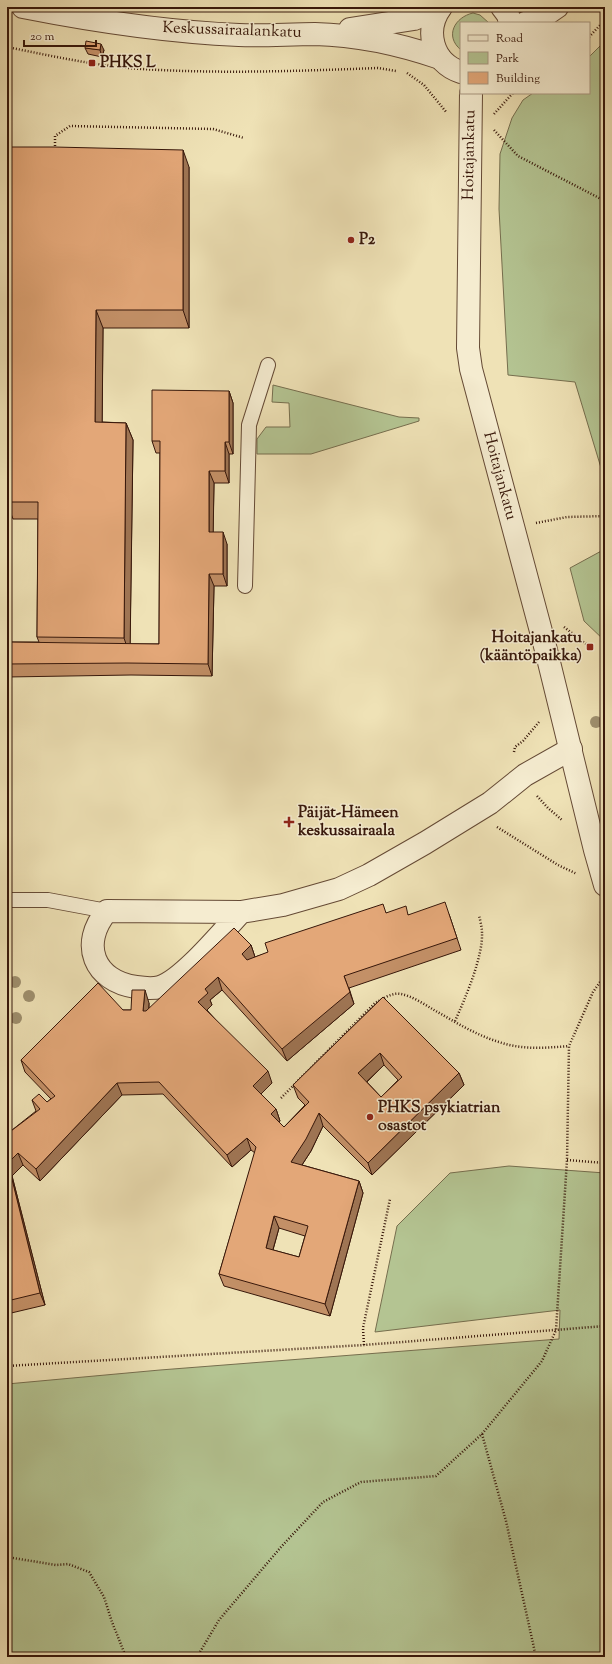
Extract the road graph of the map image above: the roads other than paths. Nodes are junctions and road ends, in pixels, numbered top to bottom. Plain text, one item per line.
1 (23, 7) edge
2 (440, 7) edge
3 (502, 7) edge
4 (557, 7) edge
5 (510, 22) edge
6 (528, 22) edge
7 (316, 34) junction
8 (440, 58) junction
9 (460, 72) edge
10 (471, 94) edge
11 (268, 365) dead end
12 (245, 586) dead end
13 (570, 749) junction
14 (605, 885) edge
15 (7, 900) edge
16 (107, 911) junction
17 (240, 912) junction

1 - 7 street, Keskussairaalankatu
2 - 7 street
2 - 8 street
3 - 5 street
4 - 6 street
7 - 8 street, Keskussairaalankatu
8 - 9 street
10 - 13 street, Hoitajankatu
11 - 12 lane
13 - 14 street, Hoitajankatu
13 - 17 street
15 - 16 lane
16 - 17 street
16 - 17 street

